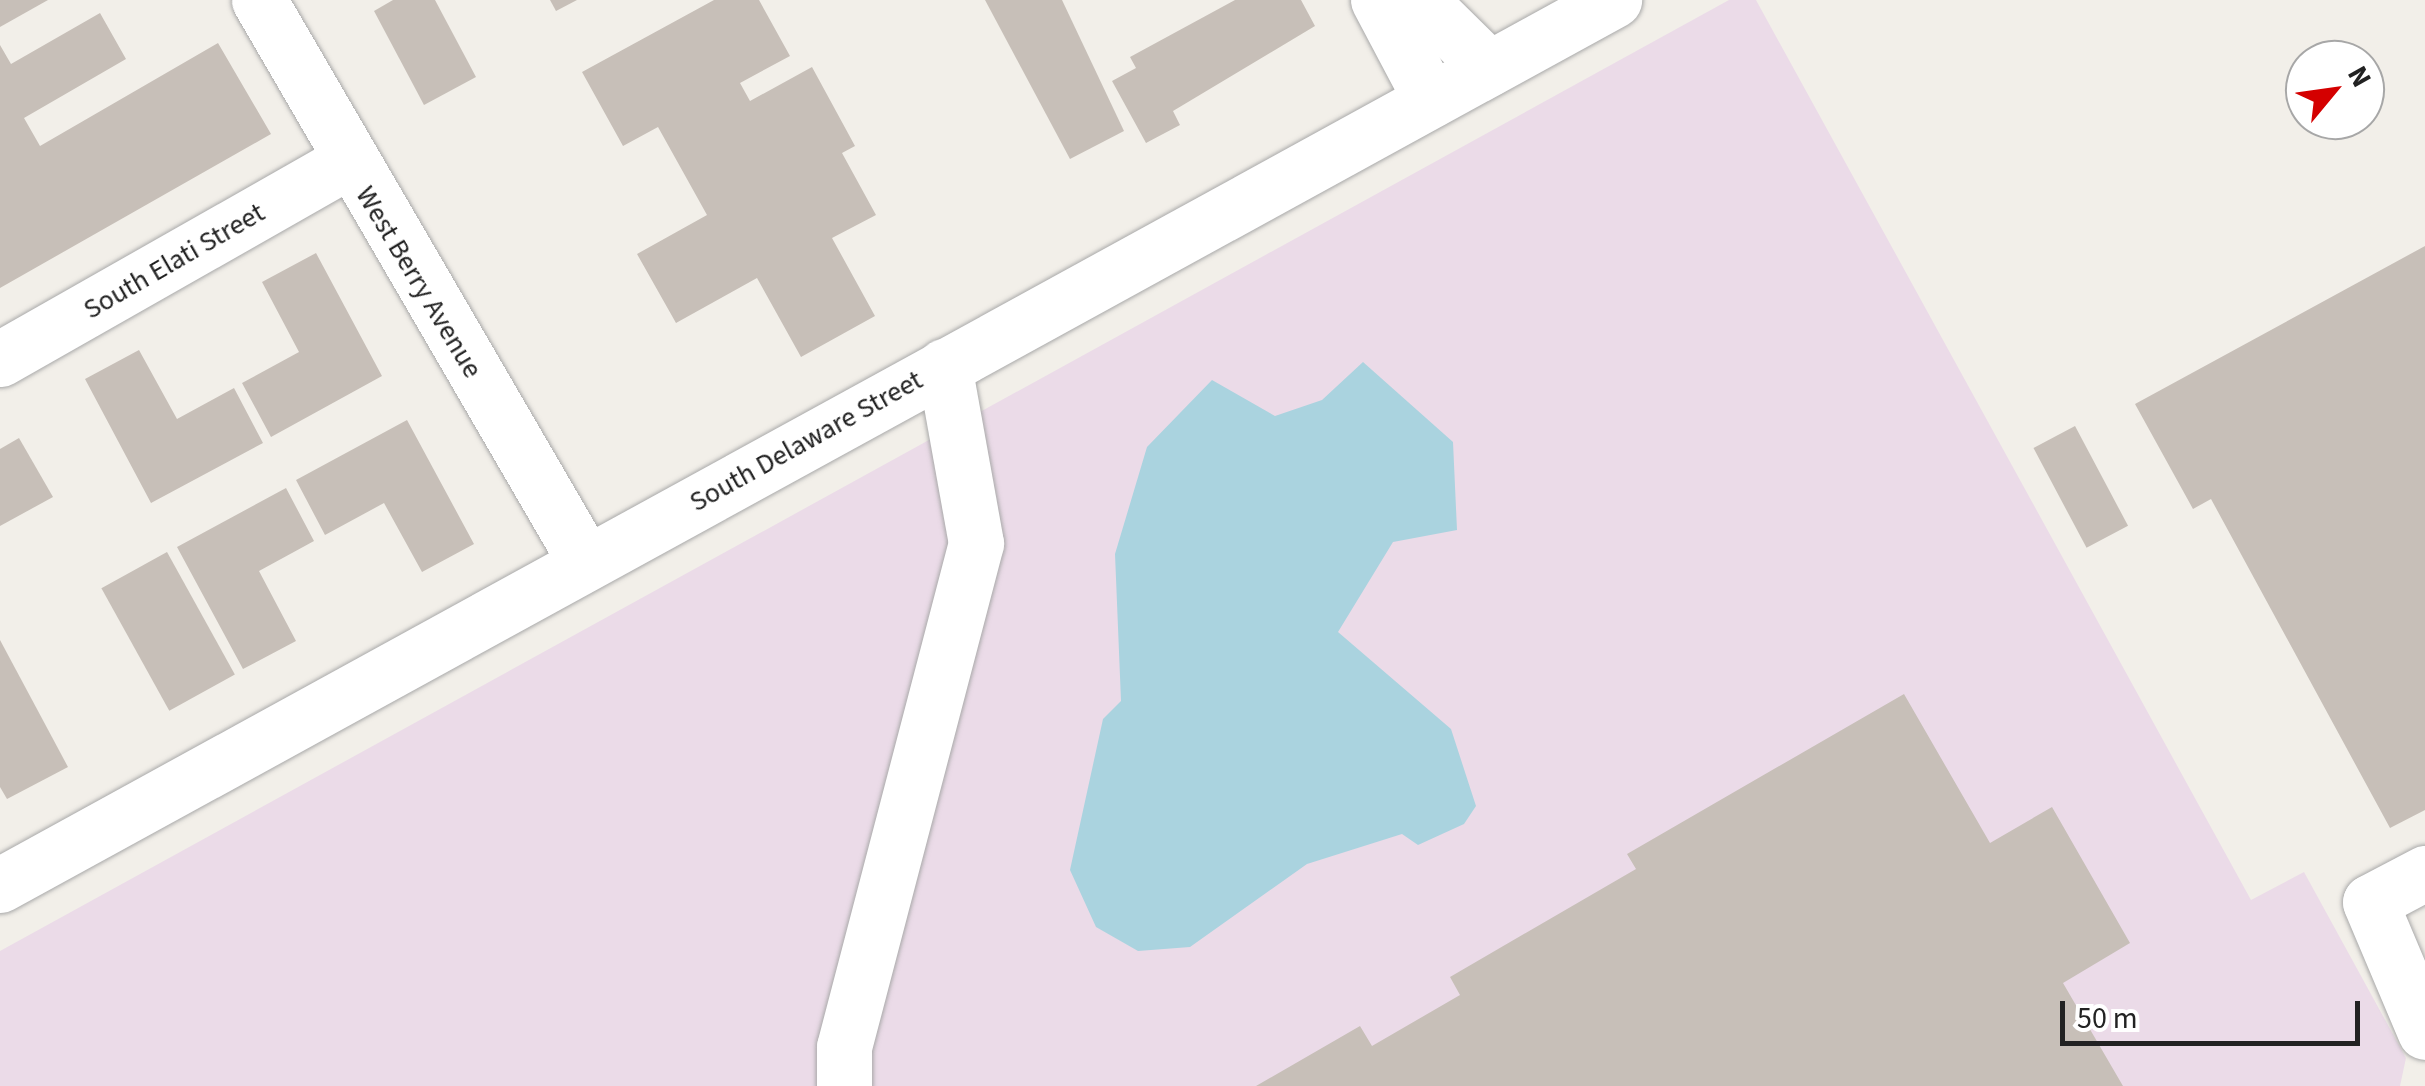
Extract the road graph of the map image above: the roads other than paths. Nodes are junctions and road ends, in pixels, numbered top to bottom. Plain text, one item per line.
1 (260, 0) edge
2 (1378, 0) edge
3 (1420, 0) edge
4 (1614, 0) edge
5 (1489, 68) junction
6 (1431, 100) junction
7 (347, 162) junction
8 (0, 359) edge
9 (944, 366) junction
10 (585, 561) junction
11 (2425, 872) edge
12 (0, 885) edge
13 (2425, 1032) edge
14 (844, 1086) edge

1 - 7 street, West Berry Avenue
2 - 6 street
3 - 5 street
4 - 5 street, South Delaware Street
5 - 6 street, South Delaware Street
6 - 9 street, South Delaware Street
7 - 8 street, South Elati Street
7 - 10 street, West Berry Avenue
9 - 10 street, South Delaware Street
9 - 14 street
10 - 12 street, South Delaware Street
11 - 13 street

